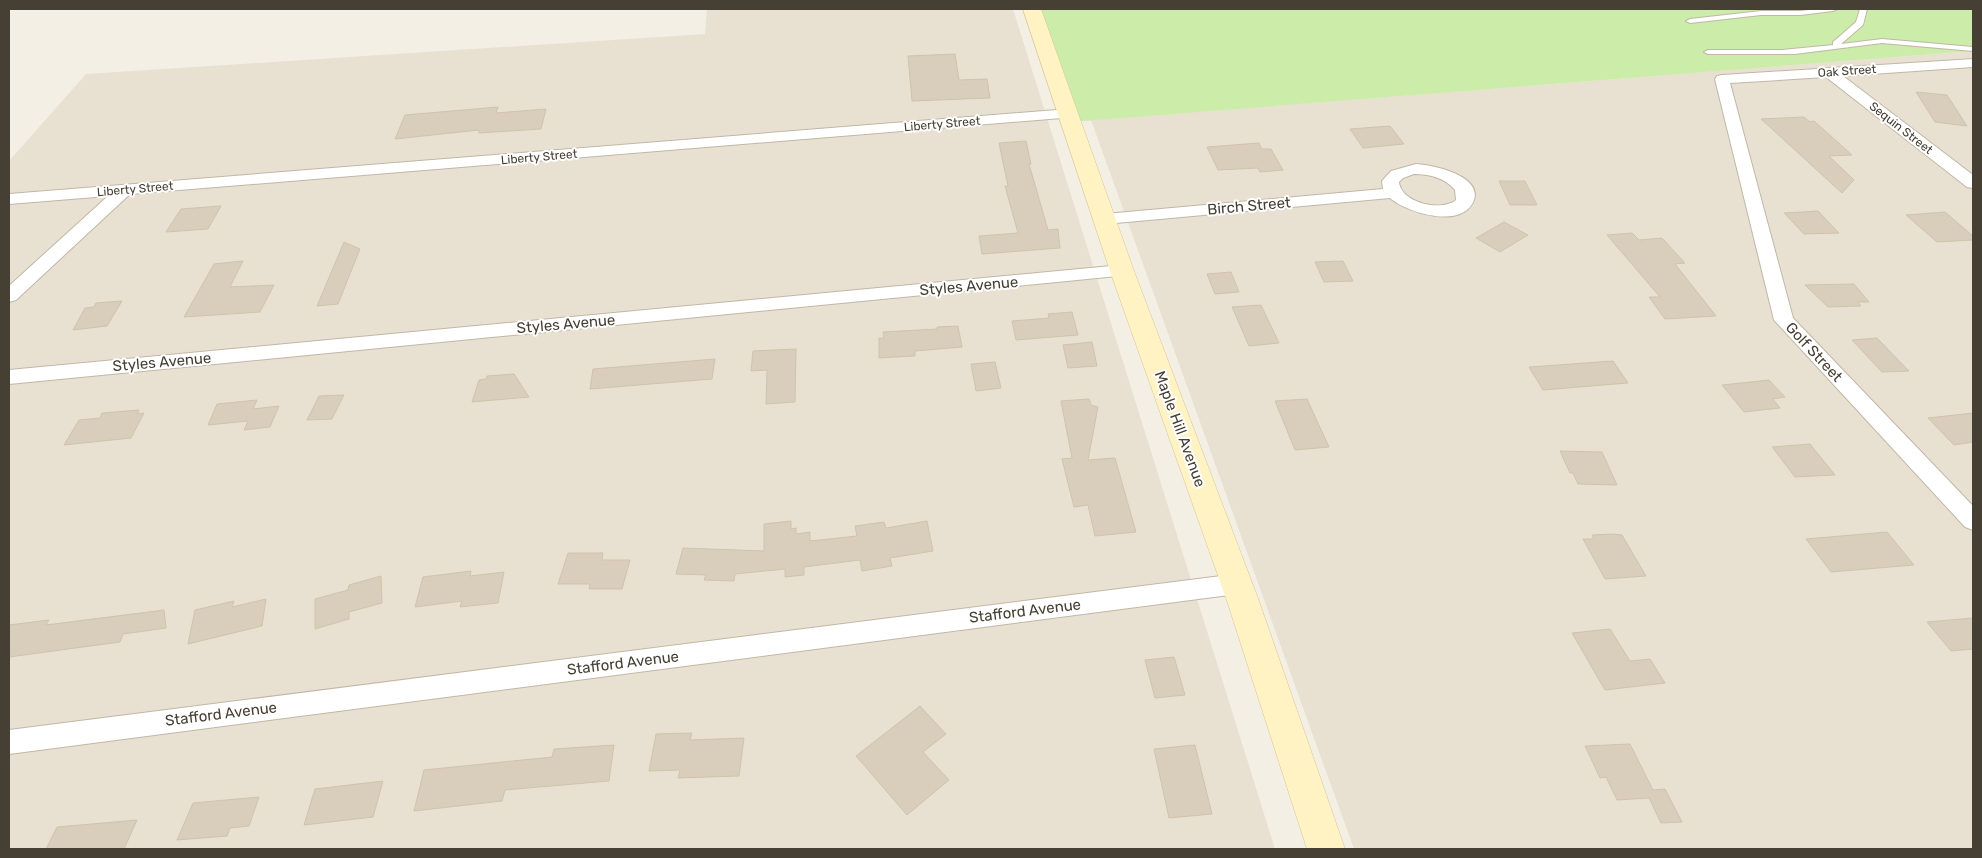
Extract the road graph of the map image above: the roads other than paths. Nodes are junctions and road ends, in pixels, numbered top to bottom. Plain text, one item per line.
1 (1032, 9) edge
2 (1833, 9) edge
3 (1863, 9) edge
4 (1690, 22) dead end
5 (1832, 46) junction
6 (1973, 49) edge
7 (1708, 52) dead end
8 (1973, 63) edge
9 (1829, 72) junction
10 (1722, 79) joint
11 (1069, 114) junction
12 (1973, 183) edge
13 (125, 190) junction
14 (1393, 193) dead end
15 (9, 199) edge
16 (1105, 219) junction
17 (1122, 272) junction
18 (9, 296) edge
19 (9, 377) edge
20 (1973, 521) edge
21 (1237, 584) junction
22 (9, 742) edge
23 (1326, 849) edge

1 - 11 street, Maple Hill Avenue
2 - 4 lane
3 - 5 lane
5 - 6 lane
5 - 7 lane
8 - 9 street, Oak Street
9 - 10 street, Oak Street
9 - 12 street, Sequin Street
10 - 20 street, Golf Street
11 - 13 street, Liberty Street
11 - 16 street, Maple Hill Avenue
13 - 15 street, Liberty Street
13 - 18 street
14 - 16 street, Birch Street
16 - 17 street, Maple Hill Avenue
17 - 19 street, Styles Avenue
17 - 21 street, Maple Hill Avenue
21 - 22 street, Stafford Avenue
21 - 23 street, Maple Hill Avenue

